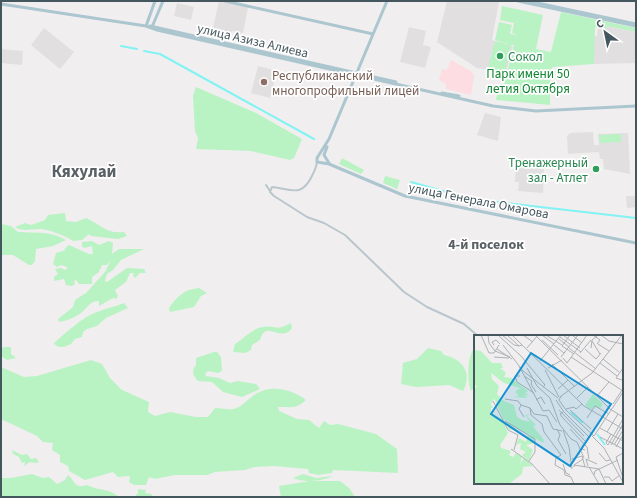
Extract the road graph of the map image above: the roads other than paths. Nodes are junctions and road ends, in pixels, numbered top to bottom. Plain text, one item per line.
1 (155, 1) edge
2 (163, 1) edge
3 (225, 1) edge
4 (518, 1) edge
5 (528, 1) edge
6 (387, 2) edge
7 (1, 4) edge
8 (636, 25) edge
9 (146, 26) junction
10 (152, 28) junction
11 (373, 34) junction
12 (356, 74) junction
13 (635, 106) edge
14 (329, 139) junction
15 (319, 155) junction
16 (325, 158) junction
17 (317, 160) junction
18 (323, 163) junction
19 (317, 167) junction
20 (266, 184) dead end
21 (270, 192) junction
22 (636, 243) edge
23 (477, 335) edge

1 - 9 main road
2 - 10 main road
3 - 11 main road
4 - 8 main road
5 - 8 main road
6 - 11 main road
7 - 9 main road
9 - 10 main road
10 - 12 main road, улица Азиза Алиева
10 - 12 main road, улица Азиза Алиева
11 - 12 main road
12 - 13 main road
12 - 14 main road
14 - 15 main road
14 - 16 main road
15 - 16 main road
15 - 17 main road
16 - 18 main road
16 - 22 main road, улица Генерала Омарова
17 - 18 main road
17 - 19 street
18 - 19 street
18 - 22 main road, улица Генерала Омарова
19 - 21 street
20 - 21 street
21 - 23 street

